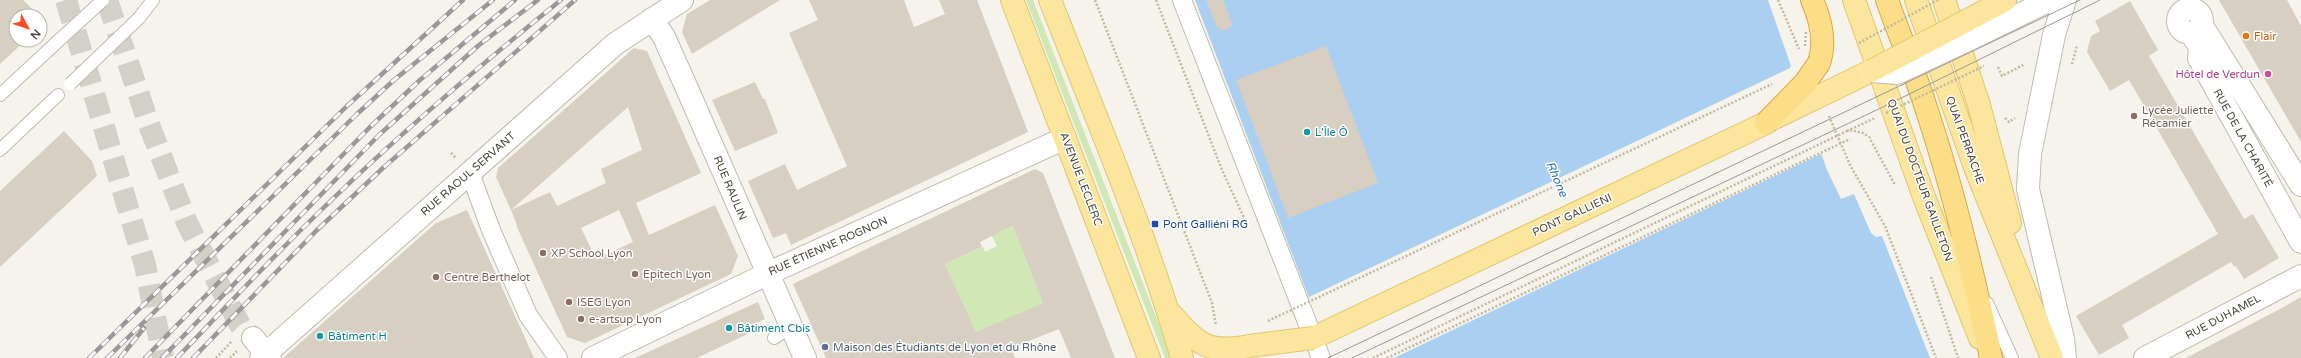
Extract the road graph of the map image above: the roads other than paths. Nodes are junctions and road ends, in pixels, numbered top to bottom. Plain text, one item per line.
1 (103, 0) edge
2 (153, 0) edge
3 (682, 0) edge
4 (1012, 0) edge
5 (1050, 0) edge
6 (1182, 0) edge
7 (1812, 0) edge
8 (1854, 0) edge
9 (1887, 0) edge
10 (1916, 0) edge
11 (1944, 0) edge
12 (2050, 0) edge
13 (2065, 0) edge
14 (1999, 2) edge
15 (2195, 17) edge
16 (652, 19) junction
17 (1971, 28) junction
18 (70, 84) dead end
19 (0, 95) edge
20 (58, 95) dead end
21 (1766, 123) junction
22 (1065, 138) junction
23 (0, 150) edge
24 (463, 165) junction
25 (2301, 185) edge
26 (2301, 242) edge
27 (1973, 272) junction
28 (767, 274) junction
29 (2301, 276) edge
30 (2020, 278) junction
31 (1169, 311) junction
32 (257, 348) edge
33 (1317, 348) edge
34 (558, 358) edge
35 (593, 358) edge
36 (805, 358) edge
37 (1149, 358) edge
38 (1182, 358) edge
39 (1272, 358) edge
40 (1989, 358) edge
41 (2012, 358) edge
42 (2052, 358) edge
43 (2064, 358) edge
44 (2145, 358) edge

1 - 19 lane, bridge
2 - 18 lane, bridge
3 - 16 street, RUE RAOUL SERVANT
4 - 22 main road, AVENUE LECLERC
5 - 31 main road
6 - 33 street
7 - 21 highway, bridge
8 - 40 main road, QUAI DU DOCTEUR GAILLETON
9 - 27 highway
10 - 30 main road, QUAI PERRACHE
11 - 30 main road
12 - 17 street
13 - 43 street
14 - 17 main road, PONT GALLIENI
15 - 25 street, RUE DE LA CHARITÉ
15 - 26 street, RUE DE LA CHARITÉ
16 - 24 street, RUE RAOUL SERVANT
16 - 28 street, RUE RAULIN
17 - 21 main road, PONT GALLIENI, bridge
20 - 23 lane
21 - 33 main road, PONT GALLIENI
22 - 28 street, RUE ÉTIENNE ROGNON
22 - 37 main road, AVENUE LECLERC
24 - 32 street, RUE RAOUL SERVANT
24 - 34 street
27 - 40 highway
27 - 41 lane
28 - 35 street, RUE ÉTIENNE ROGNON
28 - 36 street, RUE RAULIN
29 - 44 street, RUE DUHAMEL
30 - 42 main road
31 - 33 main road, bridge
31 - 38 main road
33 - 39 main road, PONT GALLIENI

